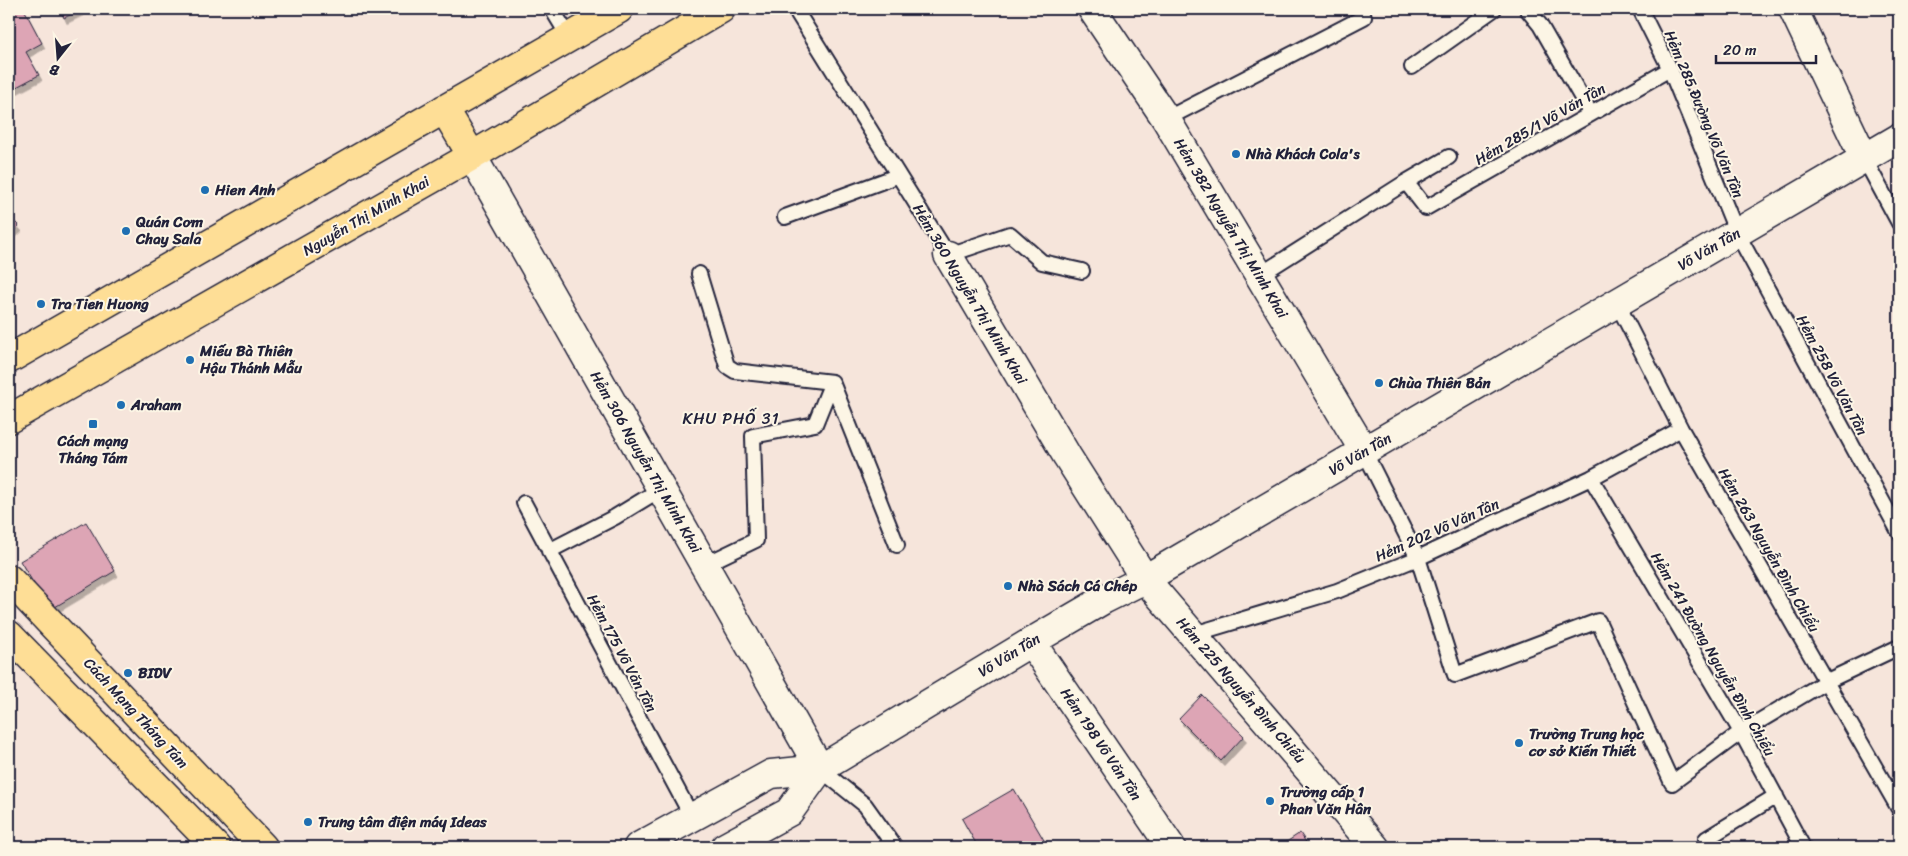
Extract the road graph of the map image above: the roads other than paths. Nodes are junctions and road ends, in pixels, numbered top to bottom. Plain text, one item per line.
1 (552, 9) edge
2 (619, 9) edge
3 (721, 9) edge
4 (795, 9) edge
5 (1092, 9) edge
6 (1494, 9) edge
7 (1527, 9) edge
8 (1640, 9) edge
9 (1793, 9) edge
10 (1364, 17) dead end
11 (569, 37) junction
12 (1412, 67) dead end
13 (1670, 69) junction
14 (444, 109) junction
15 (1591, 114) junction
16 (1166, 119) junction
17 (1899, 138) edge
18 (472, 156) junction
19 (1449, 157) dead end
20 (1864, 158) junction
21 (897, 176) junction
22 (1406, 182) junction
23 (785, 217) dead end
24 (1899, 223) edge
25 (1737, 233) junction
26 (948, 255) junction
27 (1082, 270) dead end
28 (699, 274) dead end
29 (1258, 276) junction
30 (1617, 303) junction
31 (9, 359) edge
32 (832, 382) junction
33 (9, 420) edge
34 (1682, 429) junction
35 (1364, 451) junction
36 (1591, 478) junction
37 (662, 490) junction
38 (524, 503) dead end
39 (1899, 532) edge
40 (897, 545) dead end
41 (549, 551) junction
42 (1418, 558) junction
43 (704, 565) junction
44 (9, 579) edge
45 (1145, 579) junction
46 (1194, 634) junction
47 (1031, 642) junction
48 (1899, 647) edge
49 (14, 649) edge
50 (1826, 682) junction
51 (1741, 732) junction
52 (820, 769) junction
53 (1776, 796) junction
54 (1899, 809) edge
55 (692, 817) junction
56 (742, 843) edge
57 (211, 846) edge
58 (263, 847) edge
59 (638, 847) edge
60 (895, 847) edge
61 (1171, 847) edge
62 (1375, 847) edge
63 (1712, 847) edge
64 (1803, 847) edge

1 - 11 lane
2 - 11 main road
3 - 18 main road, Nguyễn Thị Minh Khai
4 - 21 lane, Hẻm 360 Nguyễn Thị Minh Khai
5 - 16 street, Hẻm 382 Nguyễn Thị Minh Khai
6 - 12 lane
7 - 15 lane
8 - 13 lane, Hẻm 285 Đường Võ Văn Tần
9 - 20 street
10 - 16 lane
11 - 14 main road
13 - 15 lane, Hẻm 285/1 Võ Văn Tần
13 - 25 lane, Hẻm 285 Đường Võ Văn Tần
14 - 18 main road
14 - 31 main road
15 - 22 lane, Hẻm 285/1 Võ Văn Tần
16 - 29 street, Hẻm 382 Nguyễn Thị Minh Khai
17 - 20 street, Võ Văn Tần
18 - 33 main road, Nguyễn Thị Minh Khai
18 - 37 street, Hẻm 306 Nguyễn Thị Minh Khai
19 - 22 lane
20 - 24 lane
20 - 25 street, Võ Văn Tần
21 - 23 lane
21 - 26 lane, Hẻm 360 Nguyễn Thị Minh Khai
22 - 29 lane
25 - 30 street, Võ Văn Tần
25 - 39 lane, Hẻm 258 Võ Văn Tần
26 - 27 lane
26 - 45 street, Hẻm 360 Nguyễn Thị Minh Khai
28 - 32 lane
29 - 35 street, Hẻm 382 Nguyễn Thị Minh Khai
30 - 34 lane, Hẻm 263 Nguyễn Ðình Chiểu
30 - 35 street, Võ Văn Tần
32 - 40 lane
32 - 43 lane
34 - 36 lane, Hẻm 202 Võ Văn Tần
34 - 50 lane, Hẻm 263 Nguyễn Ðình Chiểu
35 - 42 lane
35 - 45 street, Võ Văn Tần
36 - 42 lane, Hẻm 202 Võ Văn Tần
36 - 51 lane, Hẻm 241 Đường Nguyễn Đình Chiểu
37 - 41 lane
37 - 43 street, Hẻm 306 Nguyễn Thị Minh Khai
38 - 41 lane, Hẻm 175 Võ Văn Tần
41 - 55 lane, Hẻm 175 Võ Văn Tần
42 - 46 lane, Hẻm 202 Võ Văn Tần
42 - 51 lane
43 - 52 street, Hẻm 306 Nguyễn Thị Minh Khai
44 - 58 main road, Cách Mạng Tháng Tám
45 - 46 street, Hẻm 225 Nguyễn Ðình Chiểu
45 - 47 street, Võ Văn Tần
46 - 62 street, Hẻm 225 Nguyễn Ðình Chiểu
47 - 52 street, Võ Văn Tần
47 - 61 street, Hẻm 198 Võ Văn Tần
48 - 50 lane
49 - 57 main road
50 - 51 lane
50 - 54 lane, Hẻm 263 Nguyễn Ðình Chiểu
51 - 53 lane, Hẻm 241 Đường Nguyễn Đình Chiểu
52 - 55 street, Võ Văn Tần
52 - 56 street, Võ Văn Tần
52 - 60 lane
53 - 63 lane
53 - 64 lane, Hẻm 241 Đường Nguyễn Đình Chiểu
55 - 59 street, Võ Văn Tần

